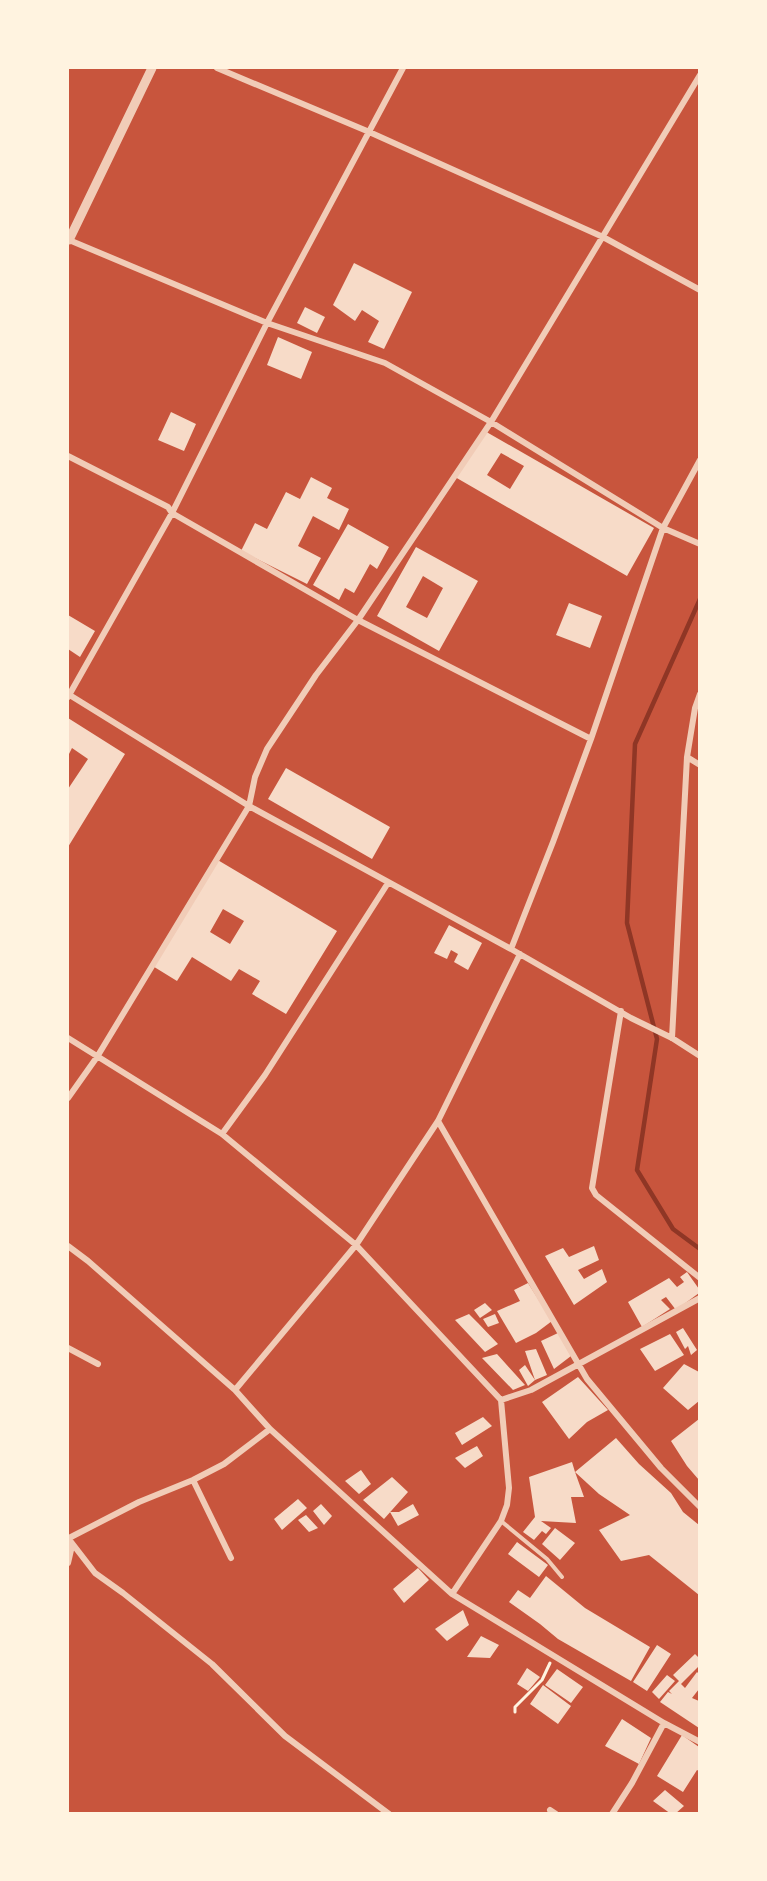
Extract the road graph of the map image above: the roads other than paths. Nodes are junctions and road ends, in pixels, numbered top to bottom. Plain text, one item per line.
1 (152, 68) edge
2 (217, 68) edge
3 (403, 68) edge
4 (699, 75) edge
5 (367, 131) junction
6 (603, 237) junction
7 (68, 240) edge
8 (699, 290) edge
9 (267, 323) junction
10 (492, 422) junction
11 (68, 456) edge
12 (699, 460) edge
13 (172, 513) junction
14 (663, 528) junction
15 (699, 544) edge
16 (358, 620) junction
17 (699, 694) edge
18 (68, 695) edge
19 (591, 739) junction
20 (687, 757) junction
21 (699, 765) edge
22 (249, 807) junction
23 (388, 883) junction
24 (511, 949) junction
25 (520, 954) junction
26 (621, 1011) junction
27 (68, 1038) edge
28 (672, 1038) junction
29 (699, 1056) edge
30 (97, 1057) junction
31 (68, 1098) edge
32 (438, 1121) junction
33 (222, 1134) junction
34 (356, 1245) junction
35 (68, 1246) edge
36 (699, 1278) edge
37 (699, 1298) edge
38 (68, 1348) edge
39 (578, 1363) junction
40 (98, 1364) dead end
41 (234, 1390) junction
42 (501, 1400) junction
43 (270, 1429) junction
44 (193, 1480) junction
45 (699, 1507) edge
46 (501, 1521) junction
47 (68, 1538) edge
48 (231, 1558) dead end
49 (68, 1563) edge
50 (562, 1577) dead end
51 (452, 1594) junction
52 (664, 1724) junction
53 (699, 1742) edge
54 (550, 1810) dead end
55 (389, 1814) edge
56 (556, 1814) edge
57 (612, 1814) edge

1 - 7 street
2 - 5 street
3 - 5 street
4 - 6 street
5 - 6 street
5 - 9 street
6 - 8 street
6 - 10 street
7 - 9 street
9 - 10 street
9 - 13 street
10 - 14 street
10 - 16 street
11 - 13 street
12 - 14 street
13 - 16 street
13 - 18 street
14 - 15 street
14 - 19 street
16 - 19 street
16 - 22 street
17 - 20 street
18 - 22 street
19 - 24 street
20 - 21 street
20 - 28 street
22 - 23 street
22 - 30 street
23 - 24 street
23 - 33 street
24 - 25 street
25 - 26 street
25 - 32 street
26 - 28 street
26 - 36 street
27 - 30 street
28 - 29 street
30 - 31 street
30 - 33 street
32 - 34 street
32 - 39 street
33 - 34 street
34 - 41 street
34 - 42 street
35 - 41 street
37 - 39 street
38 - 40 street
39 - 42 street
39 - 45 street
41 - 43 street
42 - 46 street
43 - 44 street
43 - 51 street
44 - 47 street
44 - 48 street
46 - 50 lane
46 - 51 street
47 - 49 street
47 - 55 street
51 - 52 street
52 - 53 street
52 - 57 street
54 - 56 street

